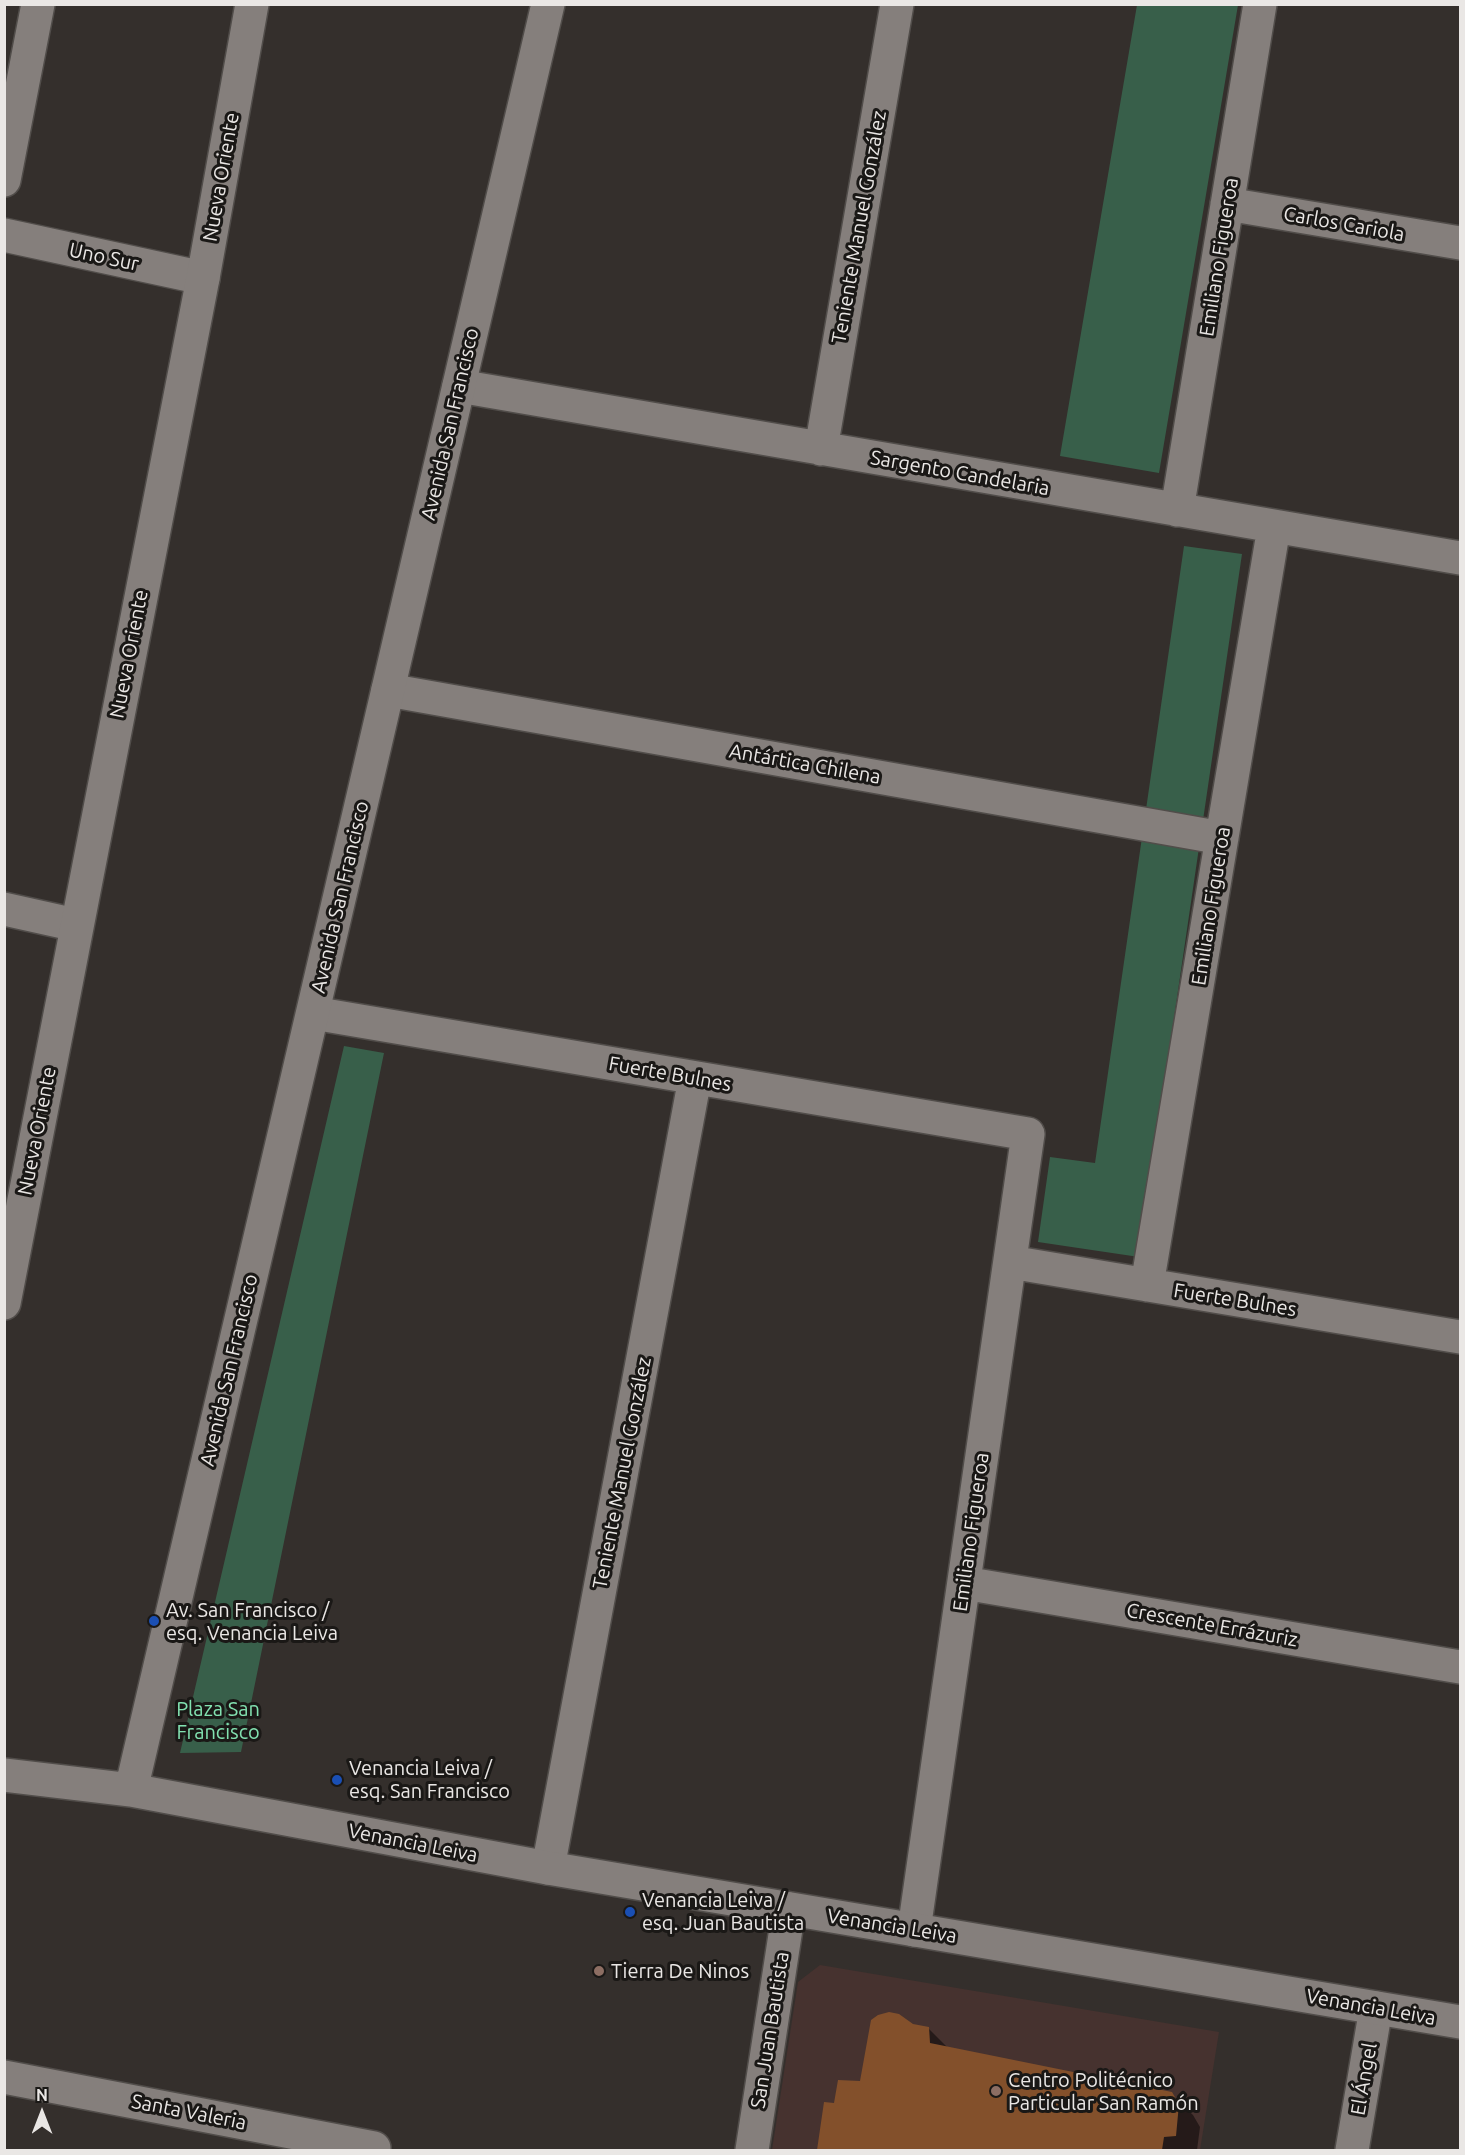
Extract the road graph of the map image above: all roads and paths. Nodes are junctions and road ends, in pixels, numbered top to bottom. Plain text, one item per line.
1 (38, 4) edge
2 (252, 4) edge
3 (548, 4) edge
4 (897, 4) edge
5 (1260, 4) edge
6 (4, 180) edge
7 (1227, 204) junction
8 (4, 235) edge
9 (1461, 243) edge
10 (203, 278) junction
11 (459, 386) junction
12 (821, 449) junction
13 (1177, 510) junction
14 (1274, 526) junction
15 (1461, 558) edge
16 (388, 690) junction
17 (1222, 838) junction
18 (4, 909) edge
19 (76, 925) junction
20 (313, 1013) junction
21 (695, 1078) junction
22 (1028, 1134) joint
23 (1010, 1262) junction
24 (1147, 1285) junction
25 (4, 1303) edge
26 (1461, 1337) edge
27 (964, 1583) junction
28 (1461, 1667) edge
29 (4, 1775) edge
30 (131, 1790) junction
31 (548, 1868) junction
32 (789, 1909) junction
33 (914, 1930) junction
34 (1376, 2008) junction
35 (1461, 2022) edge
36 (4, 2077) edge
37 (374, 2148) dead end
38 (752, 2151) edge
39 (1352, 2151) edge

1 - 6 street
2 - 10 street, Nueva Oriente
3 - 11 street, Avenida San Francisco
4 - 12 street, Teniente Manuel González
5 - 7 street, Emiliano Figueroa
7 - 9 street, Carlos Cariola
7 - 13 street, Emiliano Figueroa
8 - 10 street, Uno Sur
10 - 19 street, Nueva Oriente
11 - 12 street, Sargento Candelaria
11 - 16 street, Avenida San Francisco
12 - 13 street, Sargento Candelaria
13 - 14 street, Sargento Candelaria
14 - 15 street, Sargento Candelaria
14 - 17 street, Emiliano Figueroa
16 - 17 street, Antártica Chilena
16 - 20 street, Avenida San Francisco
17 - 24 street, Emiliano Figueroa
18 - 19 street
19 - 25 street, Nueva Oriente
20 - 21 street, Fuerte Bulnes
20 - 30 street, Avenida San Francisco
21 - 22 street, Fuerte Bulnes
21 - 31 street, Teniente Manuel González
22 - 23 street, Emiliano Figueroa
23 - 24 street, Fuerte Bulnes
23 - 27 street, Emiliano Figueroa
24 - 26 street, Fuerte Bulnes
27 - 28 street, Crescente Errázuriz
27 - 33 street, Emiliano Figueroa
29 - 30 street, Venancia Leiva
30 - 31 street, Venancia Leiva
31 - 32 street, Venancia Leiva
32 - 33 street, Venancia Leiva
32 - 38 street, San Juan Bautista
33 - 34 street, Venancia Leiva
34 - 35 street, Venancia Leiva
34 - 39 street, El Ángel
36 - 37 street, Santa Valeria

